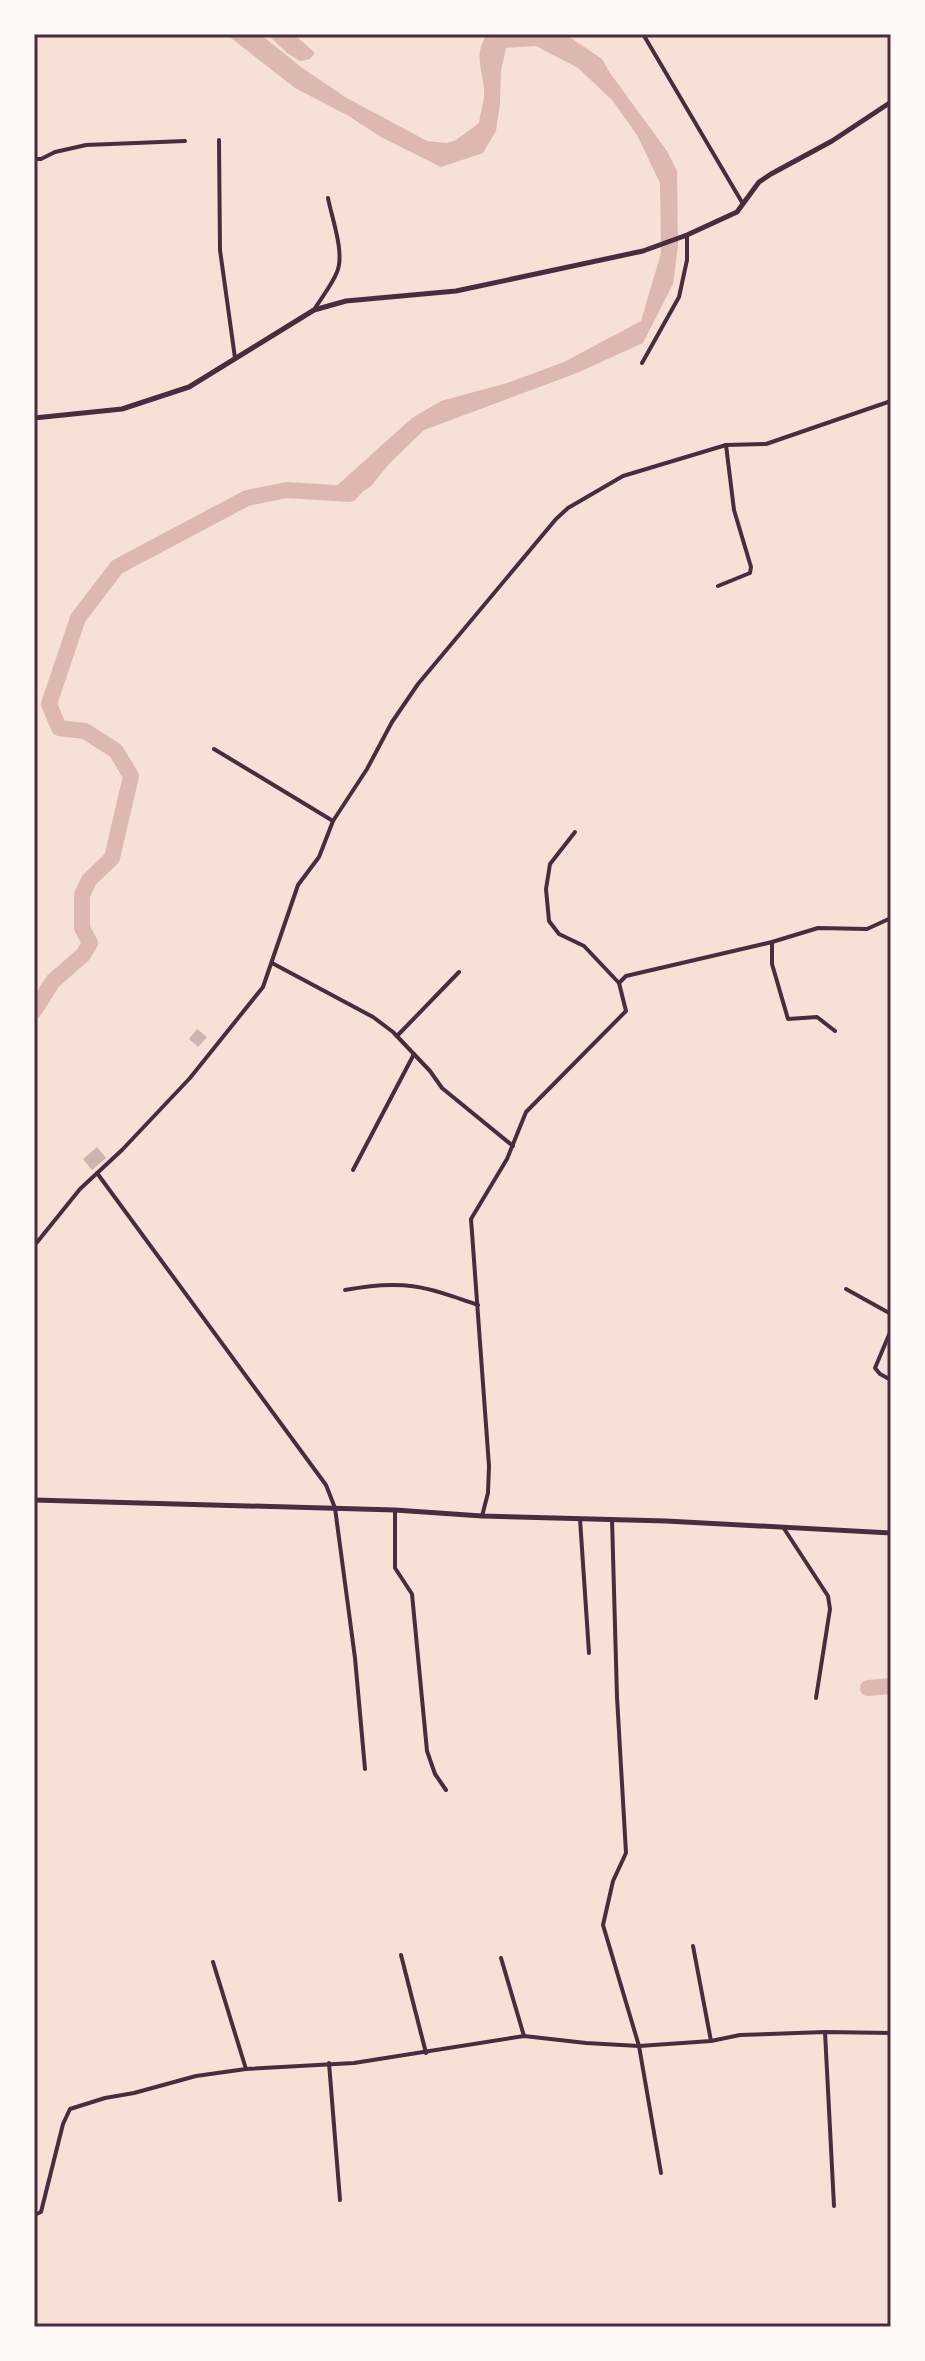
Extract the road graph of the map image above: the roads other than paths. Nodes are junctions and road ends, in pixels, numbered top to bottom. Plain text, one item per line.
1 (643, 34) edge
2 (891, 102) edge
3 (219, 140) dead end
4 (185, 141) dead end
5 (34, 159) edge
6 (328, 198) dead end
7 (743, 204) junction
8 (687, 235) junction
9 (314, 310) junction
10 (235, 358) junction
11 (642, 363) dead end
12 (891, 401) edge
13 (34, 418) edge
14 (726, 445) junction
15 (718, 586) dead end
16 (214, 749) dead end
17 (333, 821) junction
18 (575, 832) dead end
19 (891, 918) edge
20 (772, 942) junction
21 (272, 963) junction
22 (459, 972) dead end
23 (619, 983) junction
24 (835, 1031) dead end
25 (397, 1036) junction
26 (414, 1054) junction
27 (513, 1146) junction
28 (353, 1170) dead end
29 (97, 1173) junction
30 (34, 1246) edge
31 (846, 1289) dead end
32 (345, 1290) dead end
33 (478, 1305) junction
34 (891, 1314) edge
35 (891, 1330) edge
36 (891, 1380) edge
37 (34, 1500) edge
38 (335, 1508) junction
39 (395, 1510) junction
40 (482, 1516) junction
41 (580, 1519) junction
42 (612, 1519) junction
43 (783, 1527) junction
44 (891, 1533) edge
45 (589, 1653) dead end
46 (816, 1698) dead end
47 (365, 1769) dead end
48 (446, 1790) dead end
49 (693, 1946) dead end
50 (401, 1955) dead end
51 (501, 1958) dead end
52 (213, 1962) dead end
53 (825, 2032) junction
54 (891, 2033) edge
55 (524, 2036) junction
56 (711, 2041) junction
57 (639, 2046) junction
58 (426, 2053) junction
59 (329, 2063) junction
60 (246, 2069) junction
61 (661, 2173) dead end
62 (340, 2200) dead end
63 (834, 2206) dead end
64 (34, 2215) edge

1 - 7 street
2 - 7 street
3 - 10 street
4 - 5 street
6 - 9 street
7 - 8 street
8 - 9 street
8 - 11 street
9 - 10 street
10 - 13 street
12 - 14 street
14 - 15 street
14 - 17 street
16 - 17 street
17 - 21 street
18 - 23 street
19 - 20 street
20 - 23 street
20 - 24 street
21 - 25 street
21 - 29 street
22 - 25 street
23 - 27 street
25 - 26 street
26 - 27 street
26 - 28 street
27 - 33 street
29 - 30 street
29 - 38 street
31 - 34 street
32 - 33 street
33 - 40 street
35 - 36 street
37 - 38 street
38 - 39 street
38 - 47 street
39 - 40 street
39 - 48 street
40 - 41 street
41 - 42 street
41 - 45 street
42 - 43 street
42 - 57 street
43 - 44 street
43 - 46 street
49 - 56 street
50 - 58 street
51 - 55 street
52 - 60 street
53 - 54 street
53 - 56 street
53 - 63 street
55 - 57 street
55 - 58 street
56 - 57 street
57 - 61 street
58 - 59 street
59 - 60 street
59 - 62 street
60 - 64 street

